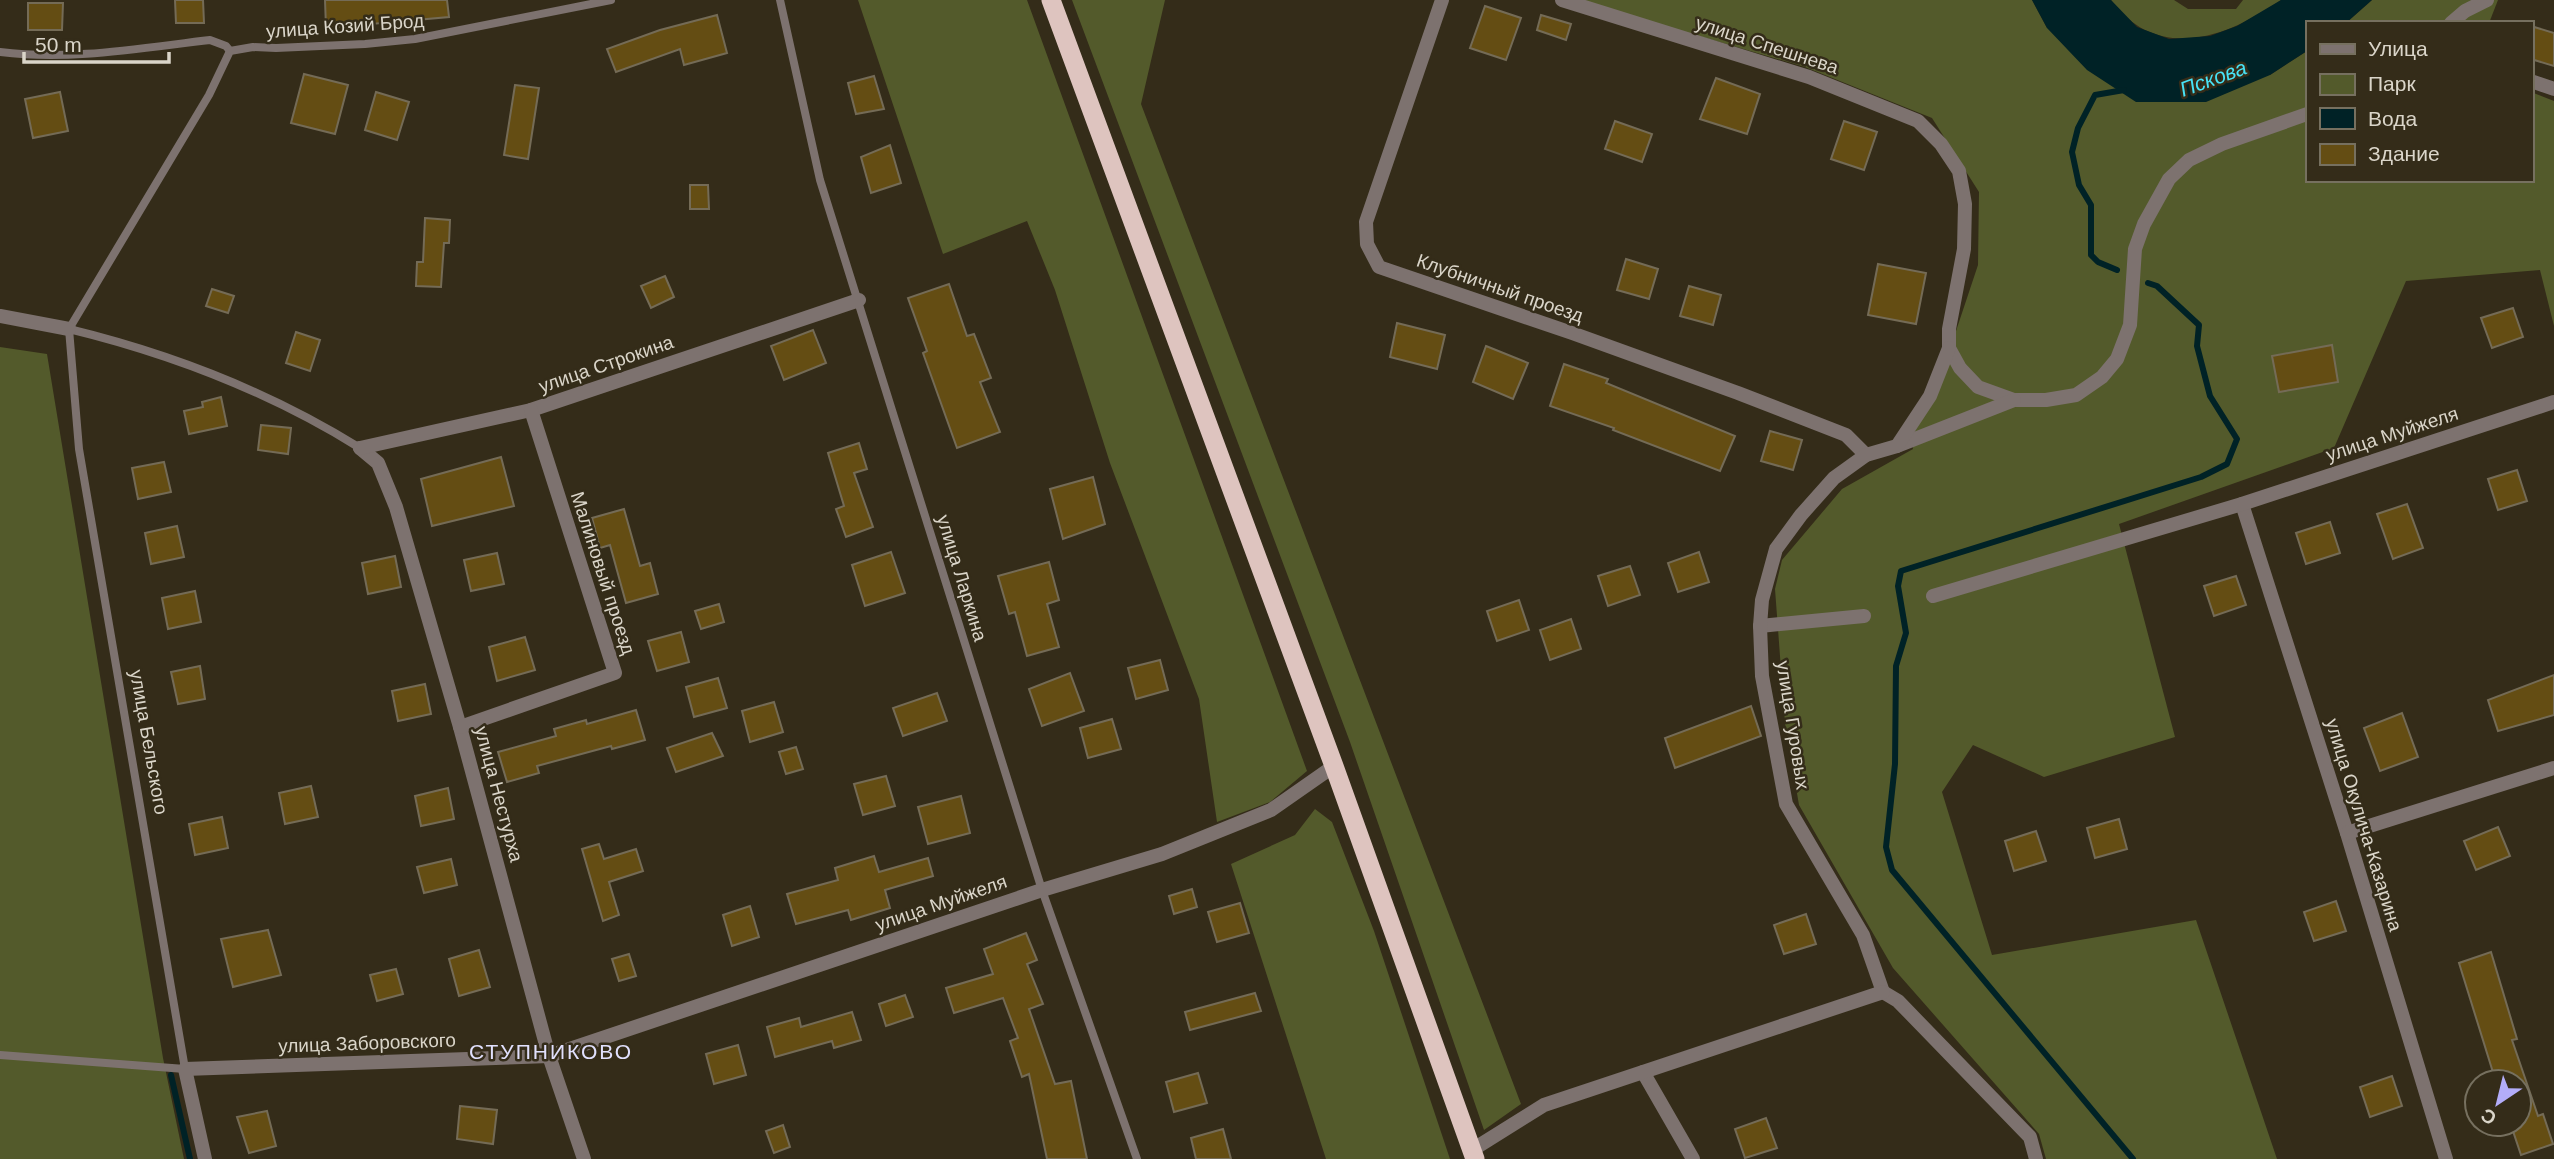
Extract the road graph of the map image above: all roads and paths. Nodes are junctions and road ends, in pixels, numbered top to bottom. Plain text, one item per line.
1 (611, 0) edge
2 (780, 0) edge
3 (1051, 0) edge
4 (1442, 0) edge
5 (1562, 0) edge
6 (2487, 0) edge
7 (2453, 21) edge
8 (230, 51) junction
9 (0, 52) edge
10 (2533, 82) edge
11 (2554, 89) edge
12 (2306, 114) edge
13 (859, 300) junction
14 (0, 316) edge
15 (69, 329) junction
16 (1949, 348) junction
17 (2014, 400) junction
18 (2554, 402) edge
19 (531, 410) junction
20 (1897, 446) junction
21 (360, 448) junction
22 (1866, 456) junction
23 (2242, 504) junction
24 (1933, 596) dead end
25 (1864, 616) dead end
26 (1760, 626) junction
27 (460, 727) junction
28 (1334, 766) junction
29 (2554, 768) edge
30 (2347, 833) junction
31 (1042, 890) junction
32 (1883, 992) junction
33 (0, 1055) edge
34 (549, 1056) junction
35 (185, 1069) junction
36 (1643, 1072) junction
37 (1474, 1155) edge
38 (205, 1159) edge
39 (584, 1159) edge
40 (1137, 1159) edge
41 (1693, 1159) edge
42 (2036, 1159) edge
43 (2446, 1159) edge

1 - 8 lane, улица Козий Брод
2 - 13 lane, улица Ларкина
3 - 28 highway
4 - 22 street, Клубничный проезд
5 - 16 street, улица Спешнева
6 - 7 street
8 - 9 lane
8 - 15 lane
10 - 11 street
12 - 17 street
13 - 19 street, улица Строкина
13 - 31 lane, улица Ларкина
14 - 15 street
15 - 21 lane
15 - 35 lane, улица Бельского
16 - 17 street
16 - 20 street
17 - 20 street, улица Гуровых
18 - 23 street, улица Муйжеля
19 - 21 street, улица Строкина
19 - 27 street, Малиновый проезд
20 - 22 street, улица Гуровых
21 - 27 street, улица Нестурха
22 - 26 street, улица Гуровых
23 - 24 street, улица Муйжеля
23 - 30 street, улица Окулича-Казарина
25 - 26 street
26 - 32 street, улица Гуровых
27 - 34 street, улица Нестурха
28 - 31 street, улица Муйжеля
28 - 37 highway
29 - 30 street
30 - 43 street, улица Окулича-Казарина
31 - 34 street, улица Муйжеля
31 - 40 lane, улица Ларкина
32 - 36 street
32 - 42 street
33 - 35 lane
34 - 35 street, улица Заборовского
34 - 39 street, улица Нестурха
35 - 38 street, улица Бельского
36 - 37 street
36 - 41 street

